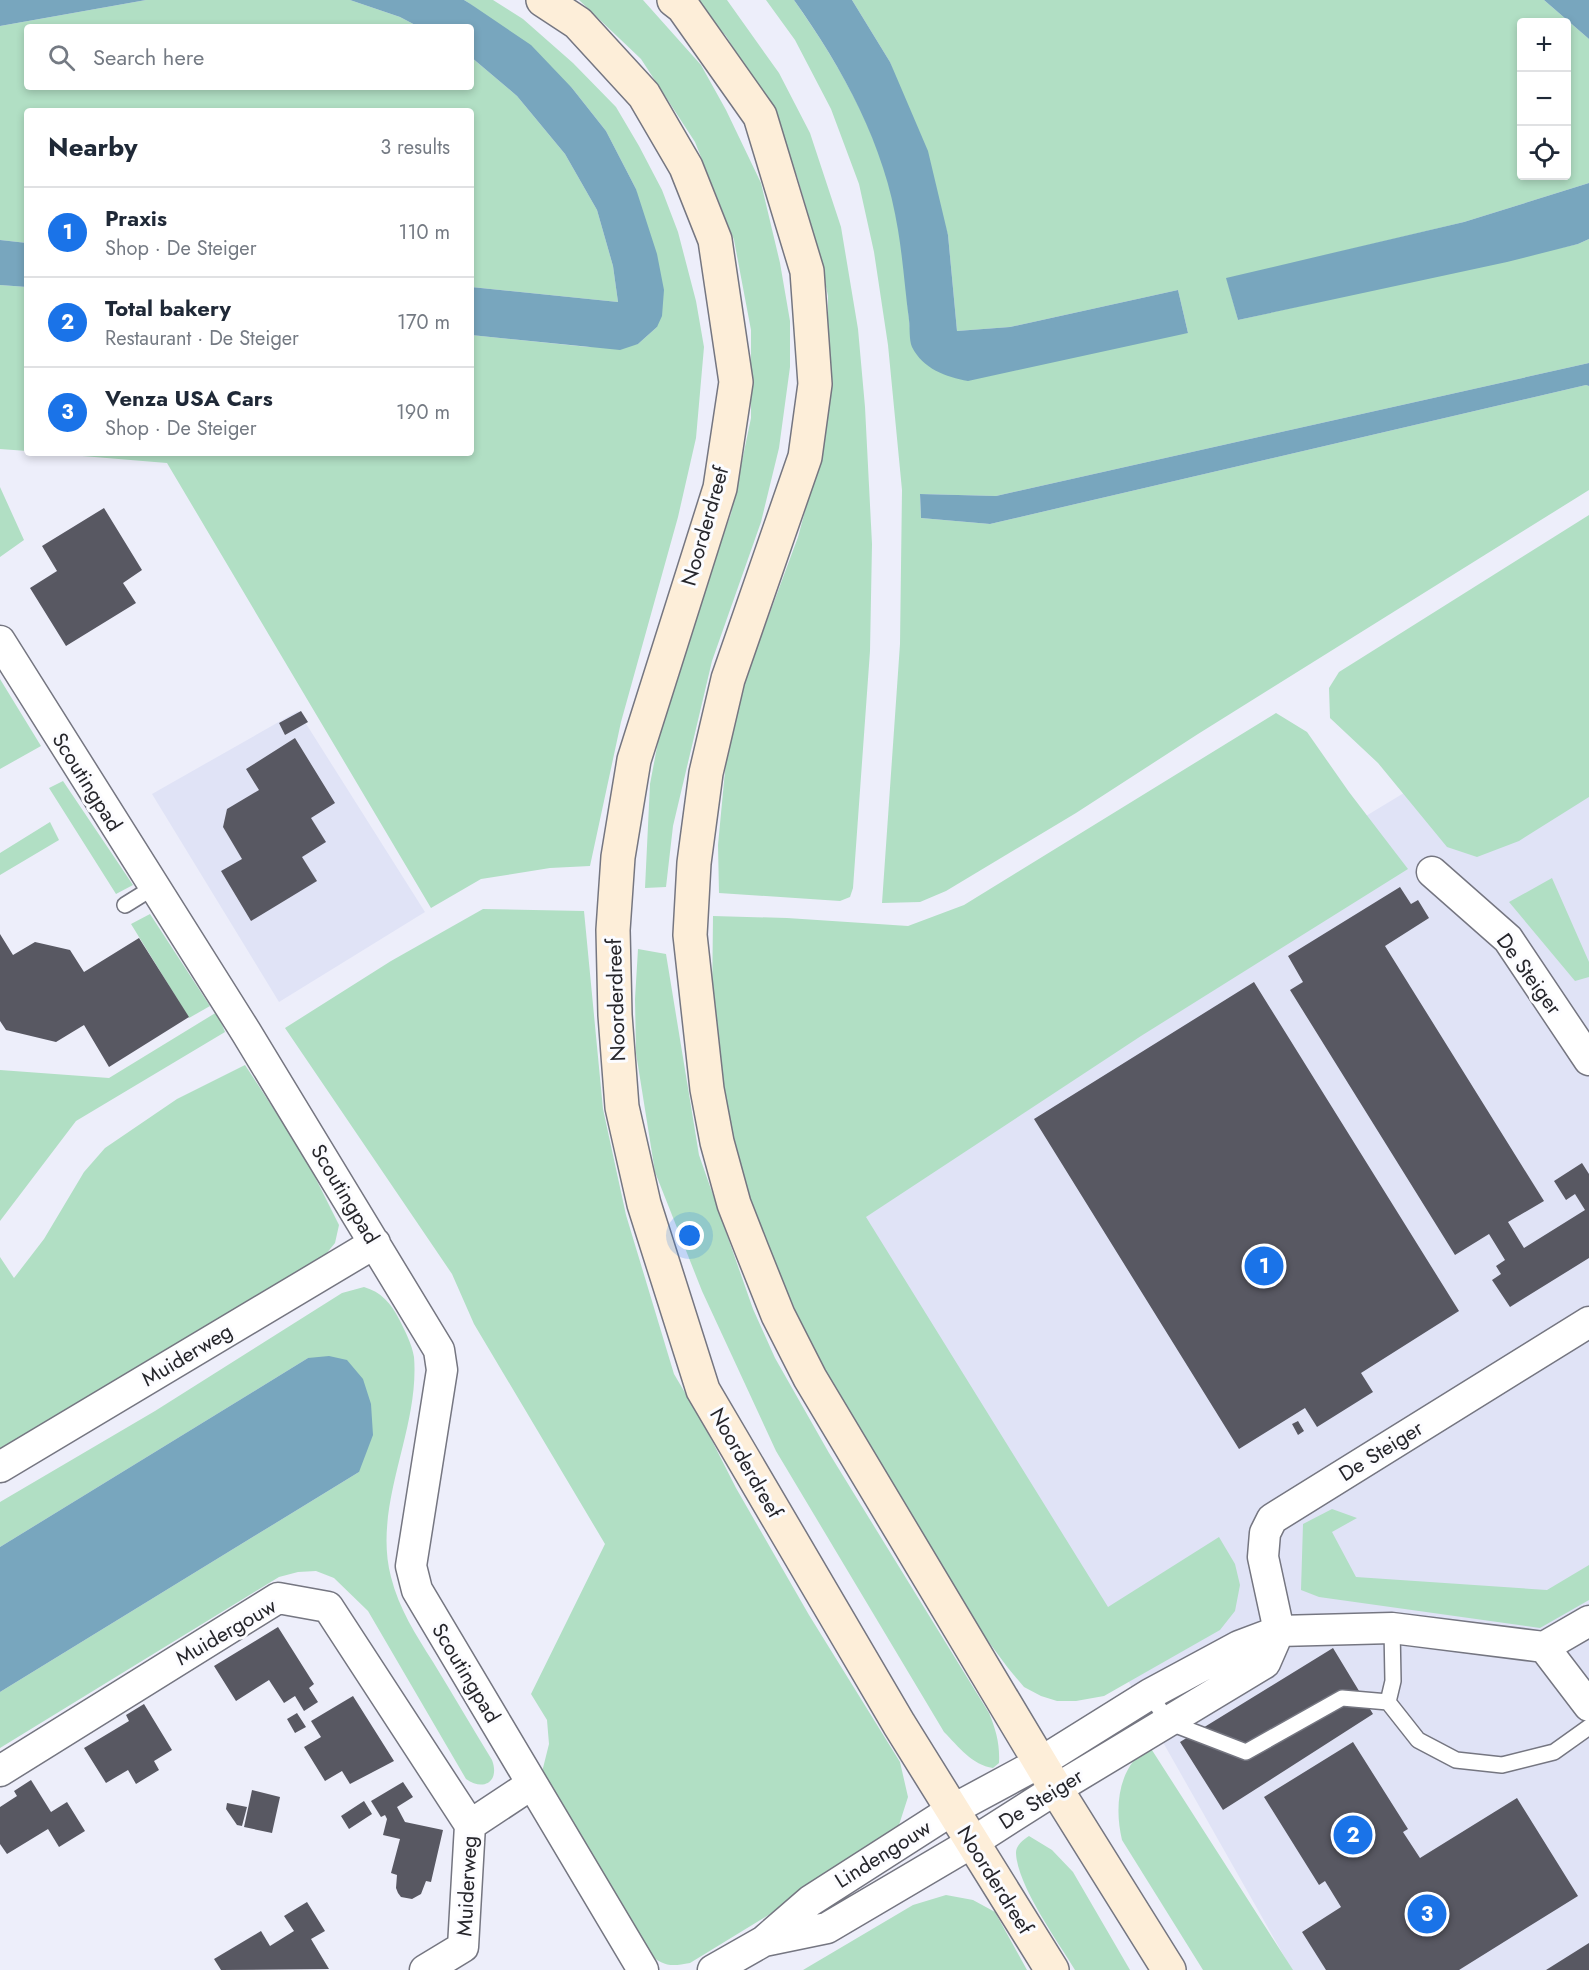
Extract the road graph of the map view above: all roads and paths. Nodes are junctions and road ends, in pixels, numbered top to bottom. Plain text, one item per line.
1 (543, 0) edge
2 (674, 0) edge
3 (0, 641) edge
4 (1432, 872) dead end
5 (154, 887) junction
6 (125, 905) dead end
7 (1589, 1060) edge
8 (375, 1243) junction
9 (1589, 1322) edge
10 (0, 1467) edge
11 (1589, 1621) edge
12 (1392, 1629) junction
13 (1279, 1631) junction
14 (1544, 1647) junction
15 (1150, 1694) junction
16 (1388, 1702) junction
17 (1589, 1706) edge
18 (1168, 1722) junction
19 (1589, 1727) edge
20 (0, 1771) edge
21 (1048, 1775) junction
22 (532, 1784) junction
23 (952, 1810) junction
24 (471, 1825) junction
25 (973, 1842) junction
26 (764, 1941) junction
27 (425, 1970) edge
28 (643, 1970) edge
29 (712, 1970) edge
30 (1052, 1970) edge
31 (1169, 1970) edge

1 - 23 main road, Noorderdreef
2 - 21 main road
3 - 5 street, Scoutingpad
4 - 7 street, De Steiger
5 - 6 lane
5 - 8 street, Scoutingpad
8 - 10 street, Muiderweg
8 - 22 street, Scoutingpad
9 - 13 street, De Steiger
11 - 14 street
12 - 13 street, De Steiger
12 - 14 street, De Steiger
12 - 16 lane
13 - 15 street, De Steiger
13 - 18 street, De Steiger
14 - 17 street
15 - 18 lane
15 - 21 street, De Steiger
16 - 18 lane
16 - 19 lane
18 - 21 street, De Steiger
20 - 24 street, Muidergouw
21 - 23 street, Lindengouw
21 - 25 street, De Steiger
21 - 31 main road
22 - 24 street
22 - 28 street
23 - 25 main road, Noorderdreef
23 - 26 street, Lindengouw
24 - 27 street, Muiderweg
25 - 26 street, Lindengouw
25 - 30 main road, Noorderdreef
26 - 29 street, Lindengouw

